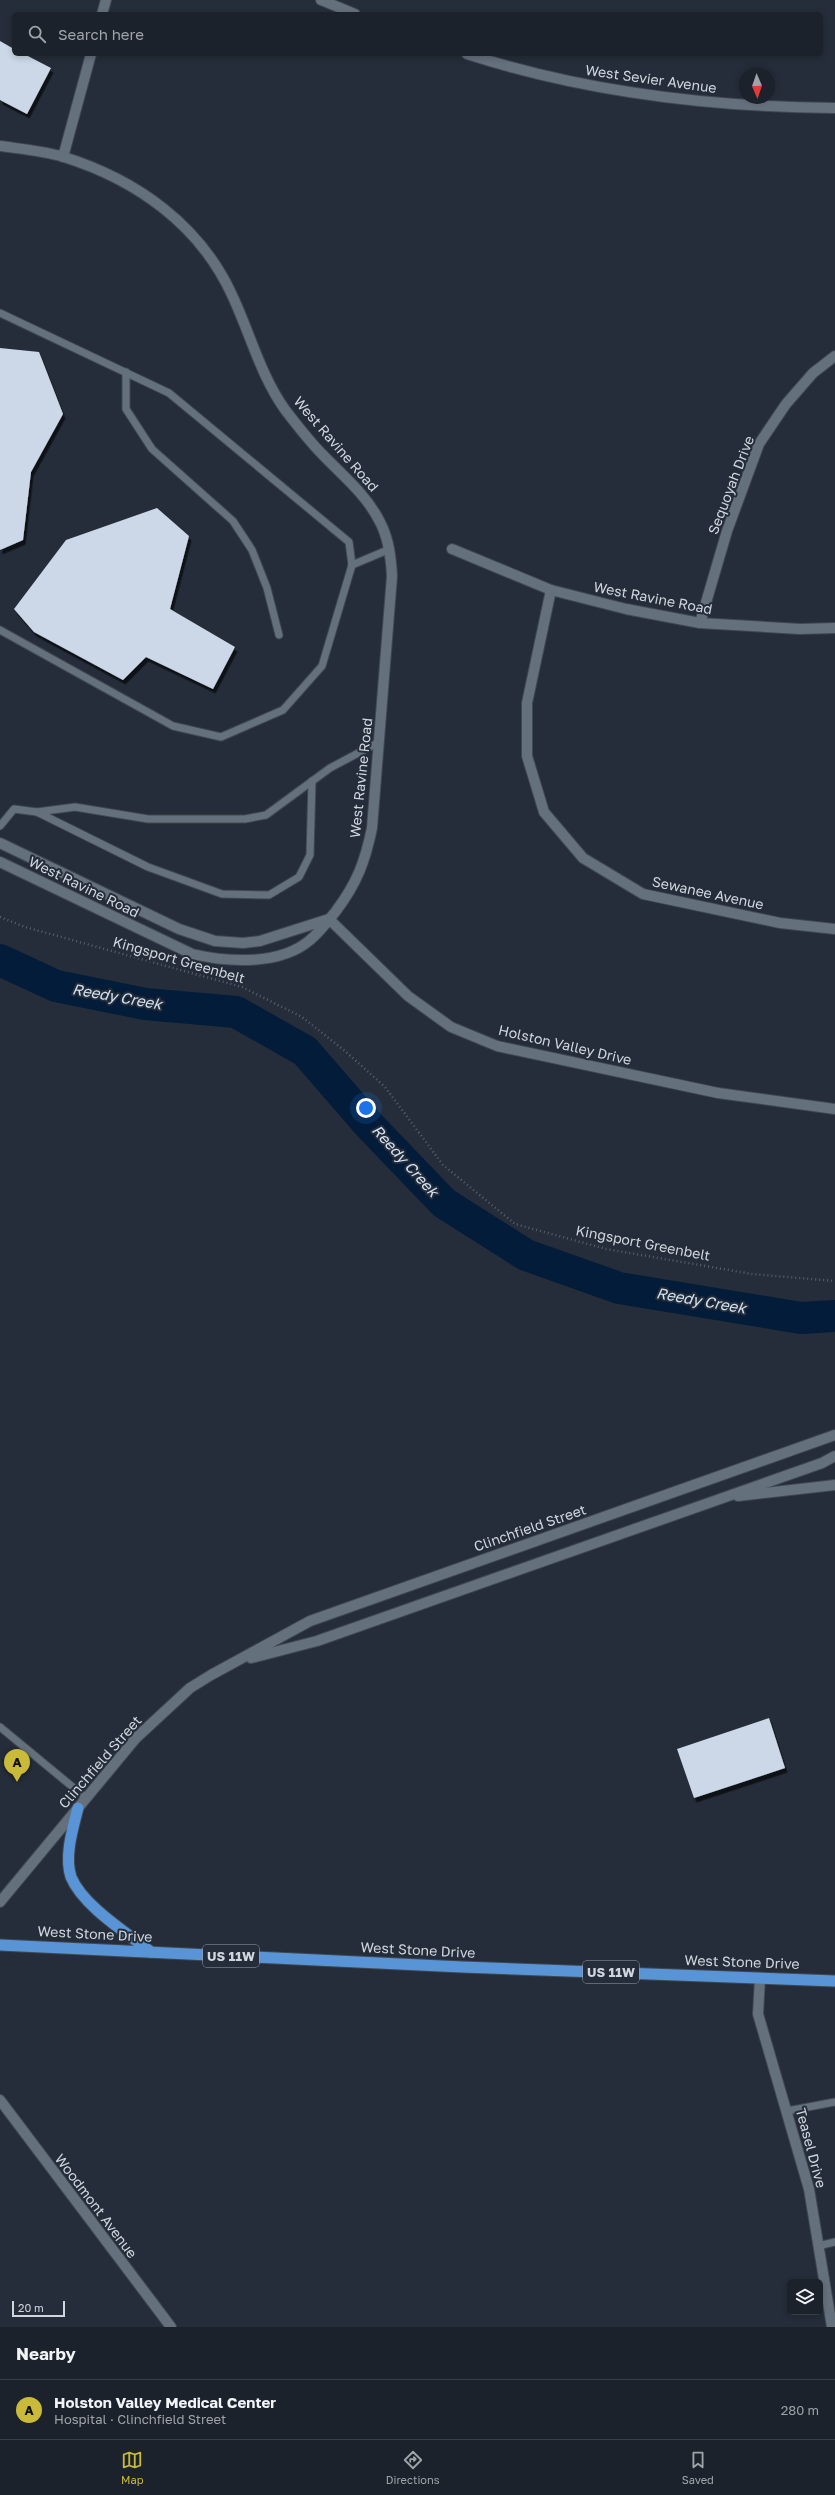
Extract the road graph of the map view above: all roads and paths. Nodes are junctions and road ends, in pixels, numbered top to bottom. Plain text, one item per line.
1 (106, 0) edge
2 (321, 0) edge
3 (103, 12) edge
4 (350, 12) edge
5 (90, 56) edge
6 (475, 56) edge
7 (835, 108) edge
8 (0, 146) edge
9 (63, 157) junction
10 (0, 313) edge
11 (835, 356) edge
12 (126, 372) junction
13 (390, 549) junction
14 (452, 549) dead end
15 (352, 565) junction
16 (551, 590) junction
17 (700, 623) junction
18 (835, 628) edge
19 (0, 630) edge
20 (279, 635) dead end
21 (379, 742) junction
22 (312, 781) junction
23 (36, 812) junction
24 (0, 826) edge
25 (0, 843) edge
26 (0, 862) edge
27 (0, 917) edge
28 (330, 919) junction
29 (835, 929) edge
30 (835, 1109) edge
31 (835, 1281) edge
32 (835, 1435) edge
33 (835, 1456) edge
34 (835, 1485) edge
35 (721, 1498) junction
36 (239, 1660) junction
37 (0, 1727) edge
38 (86, 1798) junction
39 (78, 1808) junction
40 (0, 1902) edge
41 (0, 1945) edge
42 (151, 1952) junction
43 (760, 1978) junction
44 (835, 1981) edge
45 (0, 2100) edge
46 (835, 2102) edge
47 (787, 2111) junction
48 (835, 2242) edge
49 (818, 2246) junction
50 (171, 2327) edge
51 (832, 2327) edge

1 - 3 street
2 - 4 street
5 - 9 street
6 - 7 street, West Sevier Avenue
8 - 9 street, West Ravine Road
9 - 13 street, West Ravine Road
10 - 12 lane
11 - 17 street, Sequoyah Drive
12 - 15 lane
12 - 20 lane
13 - 15 lane
13 - 21 street, West Ravine Road
14 - 16 street, West Ravine Road
15 - 19 lane
16 - 17 street, West Ravine Road
16 - 29 street, Sewanee Avenue
17 - 18 street, West Ravine Road
21 - 22 lane
21 - 28 street, West Ravine Road
22 - 23 lane
22 - 23 lane
23 - 24 lane
25 - 28 street, West Ravine Road
26 - 28 street, West Ravine Road
27 - 31 path, Kingsport Greenbelt
28 - 30 street, Holston Valley Drive
32 - 36 street, Clinchfield Street
33 - 35 street, Clinchfield Street
34 - 35 street
35 - 36 street, Clinchfield Street
36 - 38 street, Clinchfield Street
37 - 38 lane
38 - 39 street, Clinchfield Street
39 - 40 street, Clinchfield Street
39 - 42 highway
41 - 42 highway, West Stone Drive / US 11W
42 - 43 highway, West Stone Drive / US 11W
43 - 44 highway, West Stone Drive / US 11W
43 - 47 street, Teasel Drive
45 - 50 street, Woodmont Avenue
46 - 47 lane
47 - 49 street, Teasel Drive
48 - 49 lane
49 - 51 street, Teasel Drive

